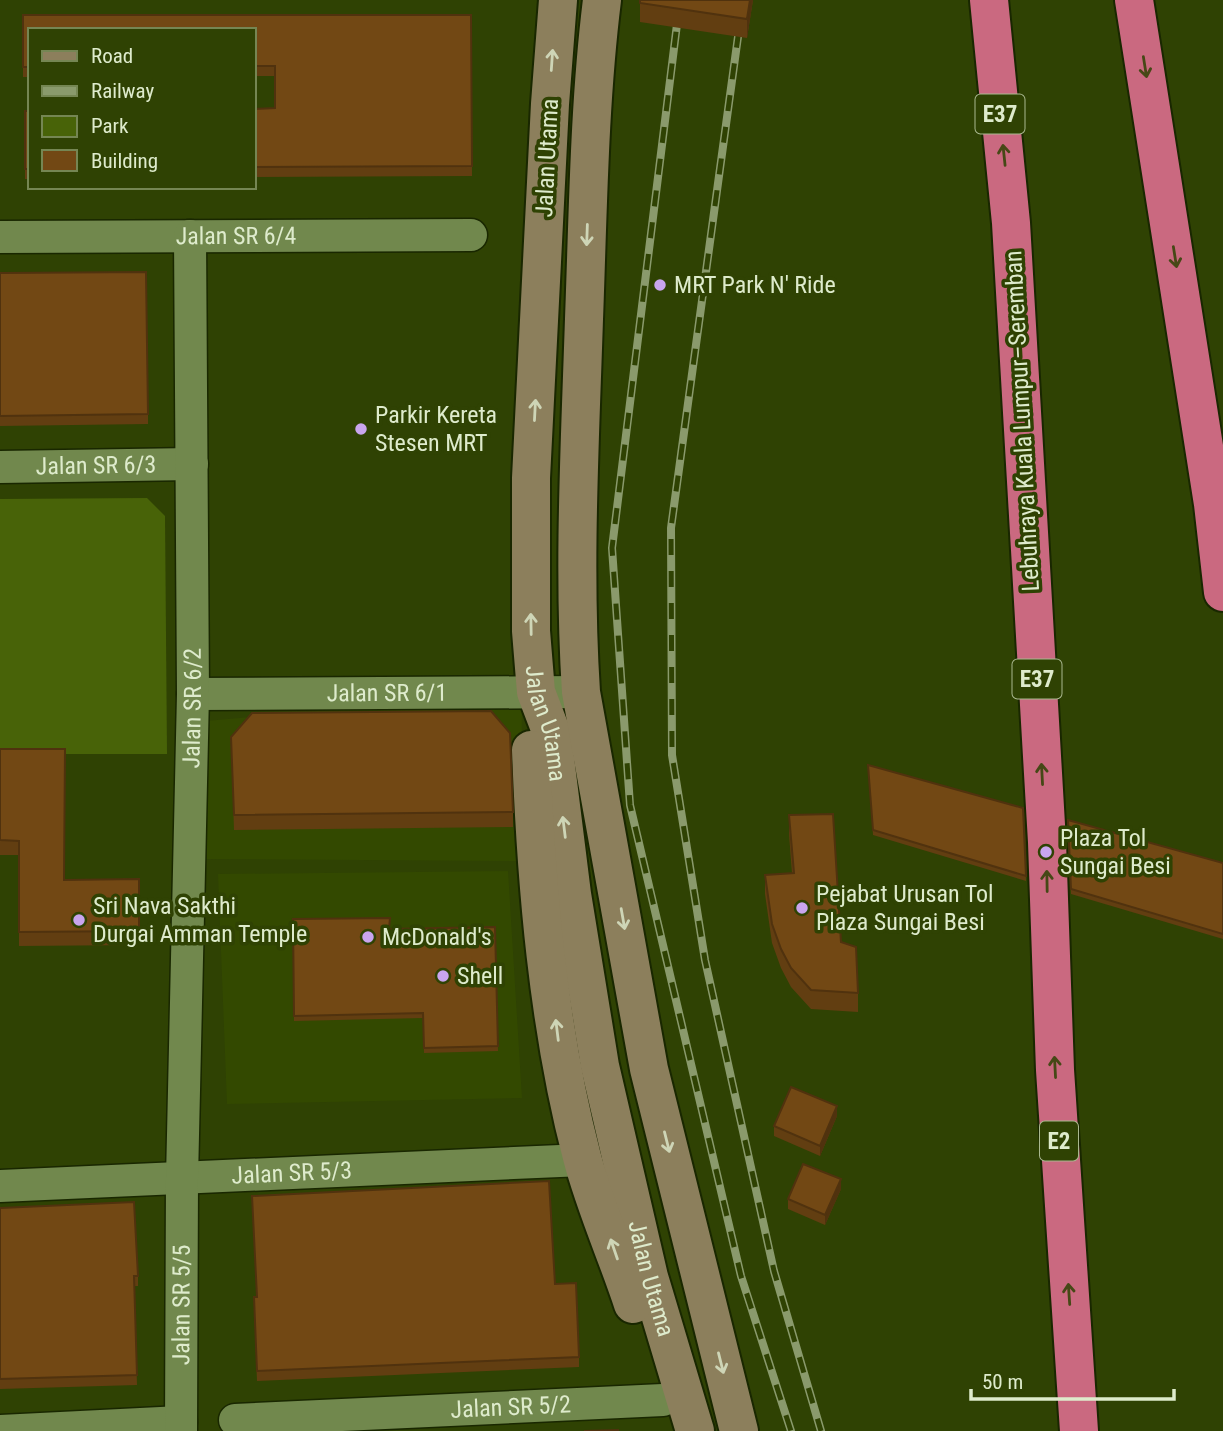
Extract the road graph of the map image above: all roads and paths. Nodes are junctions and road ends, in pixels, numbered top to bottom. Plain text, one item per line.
1 (558, 0) edge
2 (602, 0) edge
3 (989, 0) edge
4 (1134, 0) edge
5 (471, 235) dead end
6 (190, 236) junction
7 (0, 237) edge
8 (192, 464) junction
9 (0, 467) edge
10 (1223, 592) edge
11 (536, 692) junction
12 (582, 692) junction
13 (193, 694) junction
14 (1046, 842) joint
15 (583, 1160) junction
16 (181, 1179) junction
17 (0, 1186) edge
18 (667, 1416) edge
19 (235, 1420) dead end
20 (181, 1427) edge
21 (0, 1431) edge
22 (695, 1431) edge
23 (738, 1431) edge
24 (1079, 1431) edge

11 -> 1 street, Jalan Utama
2 -> 12 street, Jalan Utama
14 -> 3 highway, Lebuhraya Kuala Lumpur–Seremban / E37
4 -> 10 highway
5 - 6 street, Jalan SR 6/4
6 - 7 street, Jalan SR 6/4
6 - 8 street, Jalan SR 6/2
8 - 9 street, Jalan SR 6/3
8 - 13 street, Jalan SR 6/2
11 - 12 street, Jalan SR 6/1
11 - 13 street, Jalan SR 6/1
15 -> 11 street
22 -> 11 street, Jalan Utama
12 -> 23 street, Jalan Utama
13 - 16 street, Jalan SR 6/2
24 -> 14 highway, E2
15 - 16 street, Jalan SR 5/3
18 -> 15 street
16 - 17 street, Jalan SR 5/3
16 - 20 street, Jalan SR 5/5
18 - 19 street, Jalan SR 5/2
20 - 21 street

